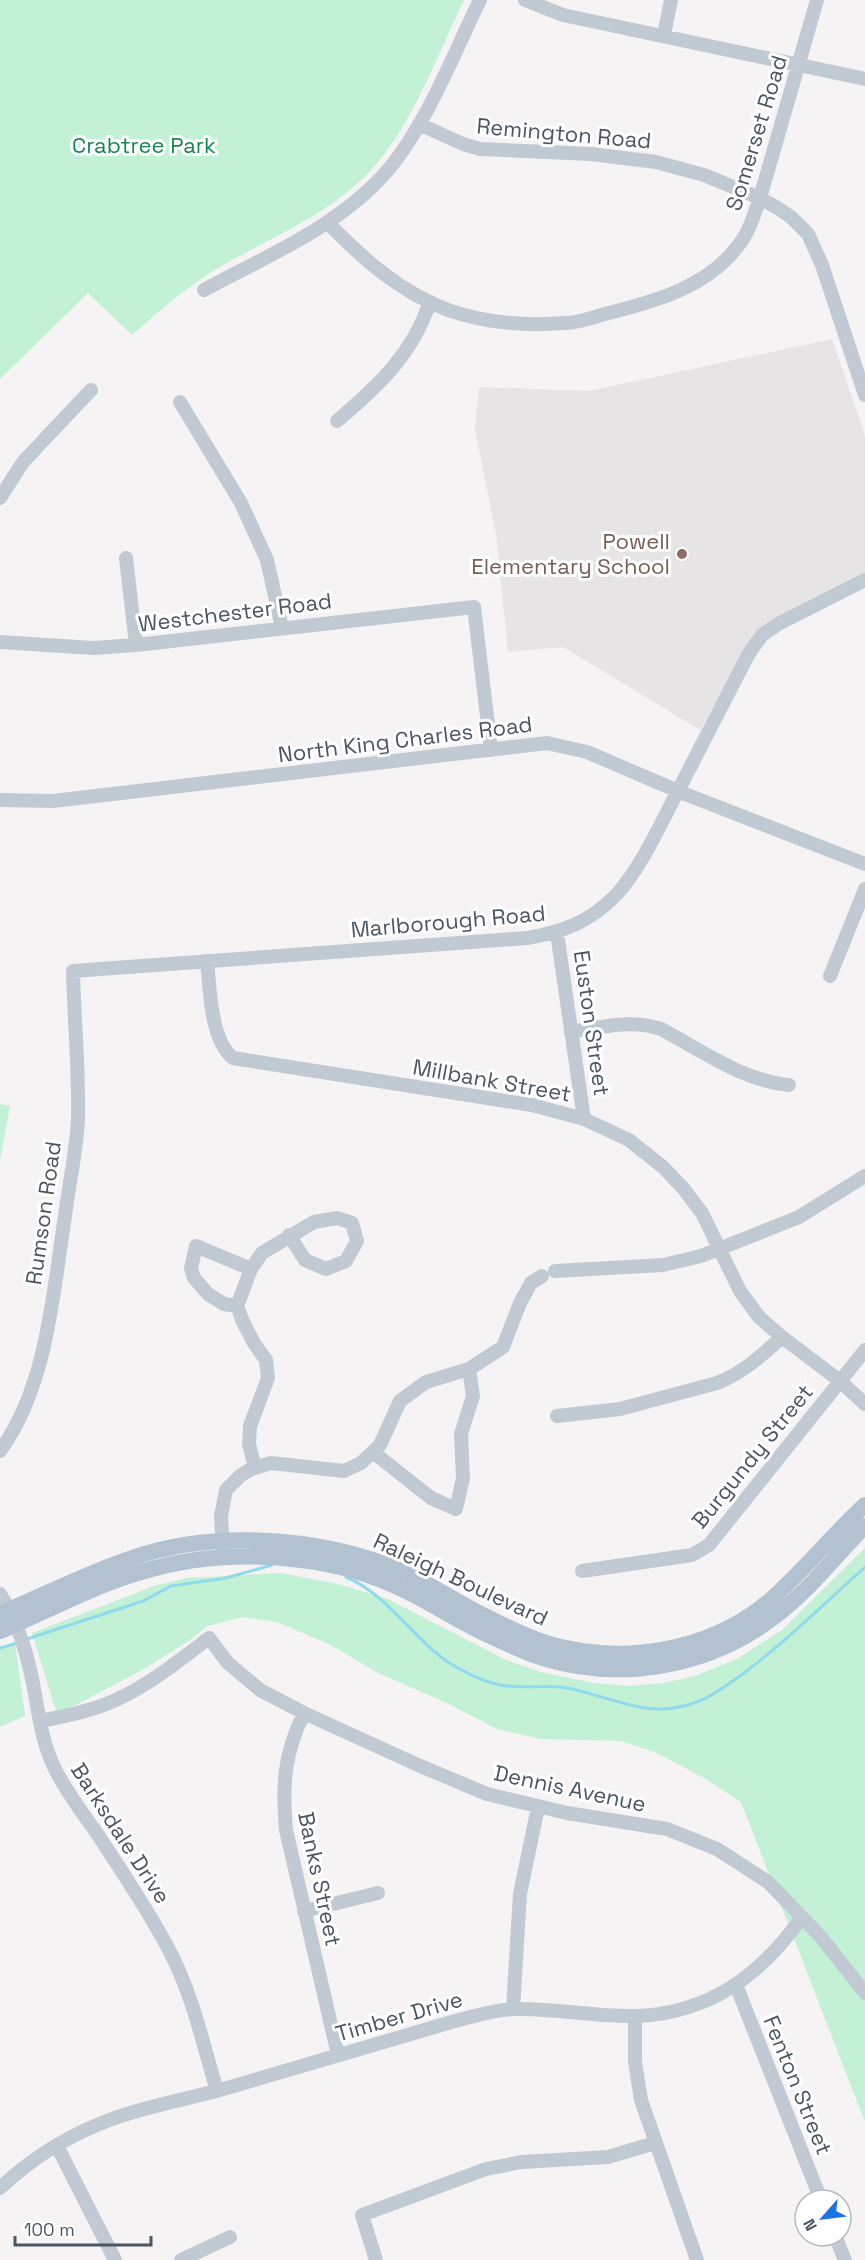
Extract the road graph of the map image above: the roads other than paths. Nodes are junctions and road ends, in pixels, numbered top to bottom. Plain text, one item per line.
1 (480, 0) edge
2 (525, 0) edge
3 (671, 0) edge
4 (817, 0) edge
5 (664, 35) junction
6 (799, 65) junction
7 (865, 79) edge
8 (420, 124) junction
9 (760, 198) junction
10 (328, 223) junction
11 (204, 290) dead end
12 (430, 302) junction
13 (91, 390) dead end
14 (865, 395) edge
15 (180, 402) dead end
16 (337, 420) dead end
17 (0, 498) edge
18 (126, 558) dead end
19 (865, 580) edge
20 (282, 628) junction
21 (0, 642) edge
22 (136, 645) junction
23 (491, 750) junction
24 (678, 791) junction
25 (0, 800) edge
26 (865, 864) edge
27 (865, 889) edge
28 (557, 933) junction
29 (207, 961) junction
30 (73, 971) joint
31 (830, 976) dead end
32 (572, 1032) junction
33 (789, 1085) dead end
34 (584, 1119) junction
35 (865, 1176) edge
36 (289, 1235) junction
37 (719, 1249) junction
38 (251, 1269) junction
39 (237, 1306) junction
40 (782, 1337) junction
41 (865, 1350) edge
42 (469, 1369) junction
43 (840, 1381) junction
44 (865, 1404) edge
45 (557, 1416) dead end
46 (0, 1451) edge
47 (373, 1452) junction
48 (255, 1468) junction
49 (865, 1505) edge
50 (865, 1526) edge
51 (223, 1549) junction
52 (582, 1571) dead end
53 (0, 1594) edge
54 (9, 1616) edge
55 (0, 1631) edge
56 (304, 1713) junction
57 (40, 1721) junction
58 (538, 1807) junction
59 (378, 1893) dead end
60 (304, 1911) junction
61 (802, 1917) junction
62 (736, 1985) junction
63 (865, 1993) edge
64 (513, 2009) junction
65 (635, 2016) junction
66 (338, 2055) junction
67 (217, 2091) junction
68 (655, 2143) junction
69 (57, 2146) junction
70 (0, 2188) edge
71 (816, 2188) edge
72 (230, 2237) dead end
73 (115, 2260) edge
74 (181, 2260) edge
75 (376, 2260) edge
76 (697, 2260) edge

1 - 8 street
2 - 5 street
3 - 5 street
4 - 6 street, Somerset Road
5 - 6 street
6 - 7 street
6 - 9 street, Somerset Road
8 - 9 street, Remington Road
8 - 10 street
9 - 12 street, Somerset Road
9 - 14 street, Remington Road
10 - 11 street
10 - 12 street, Somerset Road
12 - 16 street
13 - 17 street
15 - 20 street
18 - 22 street
19 - 24 street, Marlborough Road
20 - 22 street, Westchester Road
20 - 23 street, Westchester Road
21 - 22 street, Westchester Road
23 - 24 street, North King Charles Road
23 - 25 street, North King Charles Road
24 - 26 street, North King Charles Road
24 - 28 street, Marlborough Road
27 - 31 street
28 - 29 street, Marlborough Road
28 - 32 street, Euston Street
29 - 30 street, Marlborough Road
29 - 34 street, Millbank Street
30 - 46 street, Rumson Road
32 - 33 street
32 - 34 street, Euston Street
34 - 37 street, Millbank Street
35 - 37 street
36 - 36 street
36 - 38 street
37 - 40 street, Millbank Street
37 - 42 street
38 - 39 street
38 - 39 street
39 - 48 street
40 - 43 street, Millbank Street
40 - 45 street
41 - 43 street, Burgundy Street
42 - 47 street
42 - 47 street
43 - 44 street, Millbank Street
43 - 52 street, Burgundy Street
47 - 48 street
48 - 51 street
49 - 51 main road, Raleigh Boulevard
50 - 51 main road, Raleigh Boulevard
51 - 54 main road, Raleigh Boulevard
53 - 54 street, Barksdale Drive
54 - 55 main road, Raleigh Boulevard
54 - 57 street, Barksdale Drive
56 - 57 street, Dennis Avenue
56 - 58 street, Dennis Avenue
56 - 60 street, Banks Street
57 - 67 street, Barksdale Drive
58 - 61 street, Dennis Avenue
58 - 64 street
59 - 60 street
60 - 66 street, Banks Street
61 - 62 street, Timber Drive
61 - 63 street, Dennis Avenue
62 - 65 street, Timber Drive
62 - 71 street, Fenton Street
64 - 65 street, Timber Drive
64 - 66 street, Timber Drive
65 - 68 street
66 - 67 street, Timber Drive
67 - 69 street, Timber Drive
68 - 75 street
68 - 76 street
69 - 70 street, Timber Drive
69 - 73 street
72 - 74 street

